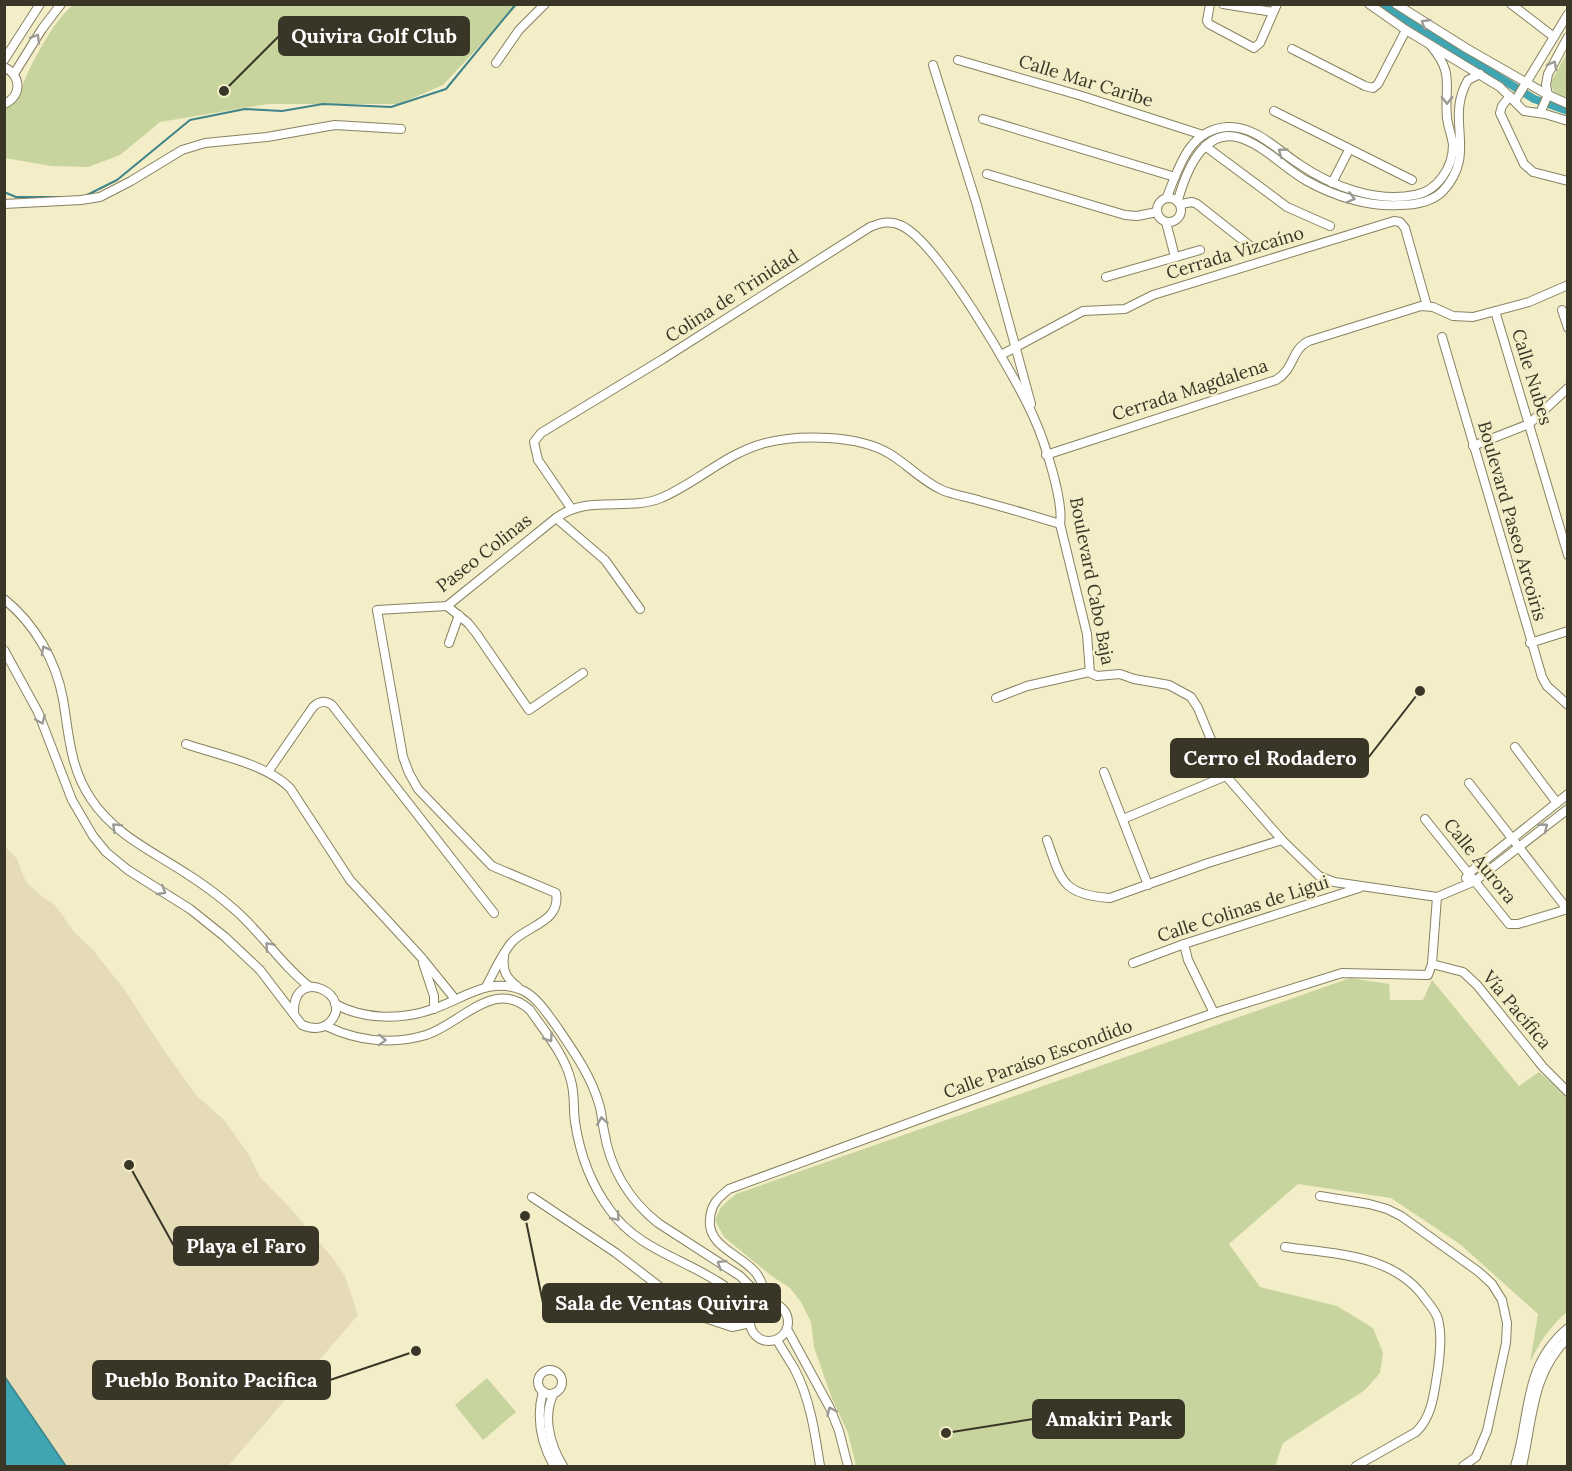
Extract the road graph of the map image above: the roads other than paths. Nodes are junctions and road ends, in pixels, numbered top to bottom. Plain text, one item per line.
1 (40, 4) edge
2 (61, 4) edge
3 (545, 4) edge
4 (1210, 4) edge
5 (1223, 4) edge
6 (1369, 4) edge
7 (1396, 4) edge
8 (1512, 4) edge
9 (1275, 8) edge
10 (1568, 14) edge
11 (1406, 30) junction
12 (1554, 37) junction
13 (1568, 37) edge
14 (1431, 46) junction
15 (1292, 49) dead end
16 (4, 60) edge
17 (958, 60) dead end
18 (496, 63) dead end
19 (933, 65) dead end
20 (4, 67) edge
21 (14, 74) junction
22 (1479, 74) junction
23 (1519, 92) junction
24 (1544, 103) junction
25 (4, 104) edge
26 (1568, 104) edge
27 (1274, 111) dead end
28 (983, 119) dead end
29 (1568, 121) edge
30 (401, 129) dead end
31 (1203, 135) junction
32 (1204, 146) junction
33 (1349, 150) junction
34 (1301, 166) junction
35 (987, 174) dead end
36 (1296, 175) junction
37 (1175, 177) junction
38 (1412, 180) dead end
39 (1568, 181) edge
40 (1332, 183) junction
41 (1167, 197) junction
42 (1179, 202) junction
43 (4, 204) edge
44 (1157, 212) junction
45 (1166, 222) junction
46 (1330, 226) dead end
47 (1254, 249) dead end
48 (1200, 250) dead end
49 (1175, 257) junction
50 (943, 269) joint
51 (1106, 277) dead end
52 (1568, 285) edge
53 (1427, 306) junction
54 (1562, 310) dead end
55 (1495, 311) junction
56 (1568, 328) edge
57 (1442, 337) dead end
58 (1016, 346) junction
59 (1001, 355) junction
60 (1568, 388) edge
61 (1034, 418) junction
62 (1528, 424) junction
63 (1473, 446) junction
64 (1046, 455) junction
65 (571, 508) junction
66 (556, 518) junction
67 (1060, 524) junction
68 (1568, 555) edge
69 (4, 599) edge
70 (447, 606) junction
71 (640, 609) dead end
72 (459, 615) junction
73 (1568, 632) edge
74 (1530, 643) junction
75 (449, 644) dead end
76 (4, 650) edge
77 (1089, 672) junction
78 (583, 673) dead end
79 (996, 698) dead end
80 (1568, 705) edge
81 (186, 744) dead end
82 (1515, 747) dead end
83 (268, 772) junction
84 (1104, 772) dead end
85 (1226, 776) junction
86 (1469, 783) dead end
87 (1568, 794) edge
88 (1557, 803) junction
89 (1566, 812) edge
90 (1123, 819) junction
91 (1425, 819) dead end
92 (1512, 838) junction
93 (1047, 840) dead end
94 (1282, 840) junction
95 (1519, 847) junction
96 (1468, 873) junction
97 (1475, 881) junction
98 (1148, 885) junction
99 (1463, 885) junction
100 (1363, 887) junction
101 (1437, 897) junction
102 (1567, 909) edge
103 (494, 913) dead end
104 (1184, 944) junction
105 (506, 951) junction
106 (421, 957) junction
107 (1133, 963) dead end
108 (1432, 964) junction
109 (310, 987) junction
110 (486, 987) junction
111 (523, 991) junction
112 (455, 999) junction
113 (335, 1004) junction
114 (434, 1009) junction
115 (294, 1011) junction
116 (1214, 1013) junction
117 (326, 1026) junction
118 (1568, 1092) edge
119 (1320, 1196) dead end
120 (532, 1197) dead end
121 (1285, 1247) dead end
122 (766, 1304) junction
123 (752, 1313) junction
124 (750, 1323) junction
125 (1568, 1328) edge
126 (787, 1329) junction
127 (1568, 1338) edge
128 (777, 1340) junction
129 (543, 1391) junction
130 (554, 1393) junction
131 (1517, 1466) edge
132 (554, 1467) edge
133 (562, 1467) edge
134 (820, 1467) edge
135 (848, 1467) edge
136 (1356, 1467) edge
137 (1463, 1467) edge

1 - 16 street
21 -> 2 street
3 - 18 street
4 - 9 street
5 - 9 street
6 - 11 street
23 -> 7 street
8 - 12 street
10 - 12 street
11 - 14 street
11 - 15 street
12 - 23 street
24 -> 13 street
14 - 22 street
14 -> 40 street
17 - 31 street, Calle Mar Caribe
19 - 58 street, Boulevard Cabo Baja
20 - 21 street
21 - 25 street
22 - 23 street
36 -> 22 street
23 - 24 street
23 - 24 street
23 - 39 street
24 - 26 street
24 - 29 street
27 - 33 street
28 - 37 street
30 - 43 street
34 -> 31 street
31 - 37 street
32 - 36 street
32 - 42 street
32 - 46 street
33 - 38 street
33 - 40 street
34 - 36 street
34 - 40 street
35 - 44 street
37 - 41 street
41 - 42 street
41 - 44 street
42 - 45 street
42 - 47 street
44 - 45 street
45 - 49 street
48 - 49 street
49 - 51 street
50 - 59 street, Boulevard Cabo Baja
50 - 65 street, Colina de Trinidad
52 - 55 street
53 - 55 street
53 - 58 street, Cerrada Vizcaíno
53 - 64 street, Cerrada Magdalena
54 - 56 street
55 - 62 street, Calle Nubes
57 - 63 street, Boulevard Paseo Arcoiris
58 - 59 street, Cerrada Vizcaíno
58 - 61 street, Boulevard Cabo Baja
59 - 61 street, Boulevard Cabo Baja
60 - 62 street
61 - 64 street, Boulevard Cabo Baja
62 - 63 street
62 - 68 street, Calle Nubes
63 - 74 street, Boulevard Paseo Arcoiris
64 - 67 street, Boulevard Cabo Baja
65 - 66 street, Paseo Colinas
65 - 67 street, Paseo Colinas
66 - 70 street, Paseo Colinas
66 - 71 street
67 - 77 street, Boulevard Cabo Baja
109 -> 69 street
70 - 72 street
70 - 105 street, Paseo Colinas
72 - 75 street
72 - 78 street
73 - 74 street
74 - 80 street, Boulevard Paseo Arcoiris
76 -> 115 street
77 - 79 street
77 - 85 street, Boulevard Cabo Baja
81 - 83 street
82 - 88 street
83 - 103 street
83 - 106 street
84 - 90 street
85 - 90 street
85 - 94 street, Boulevard Cabo Baja
86 - 92 street
87 - 88 street
88 - 92 street
95 -> 89 street
90 - 98 street
91 - 96 street, Calle Aurora
92 - 95 street
92 - 96 street
93 - 98 street
94 - 98 street
94 - 100 street, Boulevard Cabo Baja
95 - 97 street
95 - 102 street
96 - 97 street, Calle Aurora
96 - 99 street
97 - 99 street
97 - 102 street, Calle Aurora
99 - 101 street
100 - 101 street, Boulevard Cabo Baja
100 - 104 street, Calle Colinas de Ligui
101 - 108 street
104 - 107 street, Calle Colinas de Ligui
104 - 116 street
105 - 110 street
105 - 111 street
106 - 112 street
106 - 114 street
108 - 116 street, Calle Paraíso Escondido
108 - 118 street, Vía Pacífica
109 - 113 street
109 - 115 street
110 - 111 street
110 - 112 street
122 -> 111 street
112 - 114 street
113 - 114 street
113 - 117 street
115 - 117 street
116 - 122 street, Calle Paraíso Escondido
117 -> 123 street
119 - 137 street
120 - 124 street
121 - 136 street
122 - 123 street
122 - 126 street
123 - 124 street
124 - 128 street
125 - 131 street
126 - 128 street
135 -> 126 street
127 - 131 street
128 - 134 street
129 - 130 street
129 - 130 street
129 - 132 street
130 - 133 street

